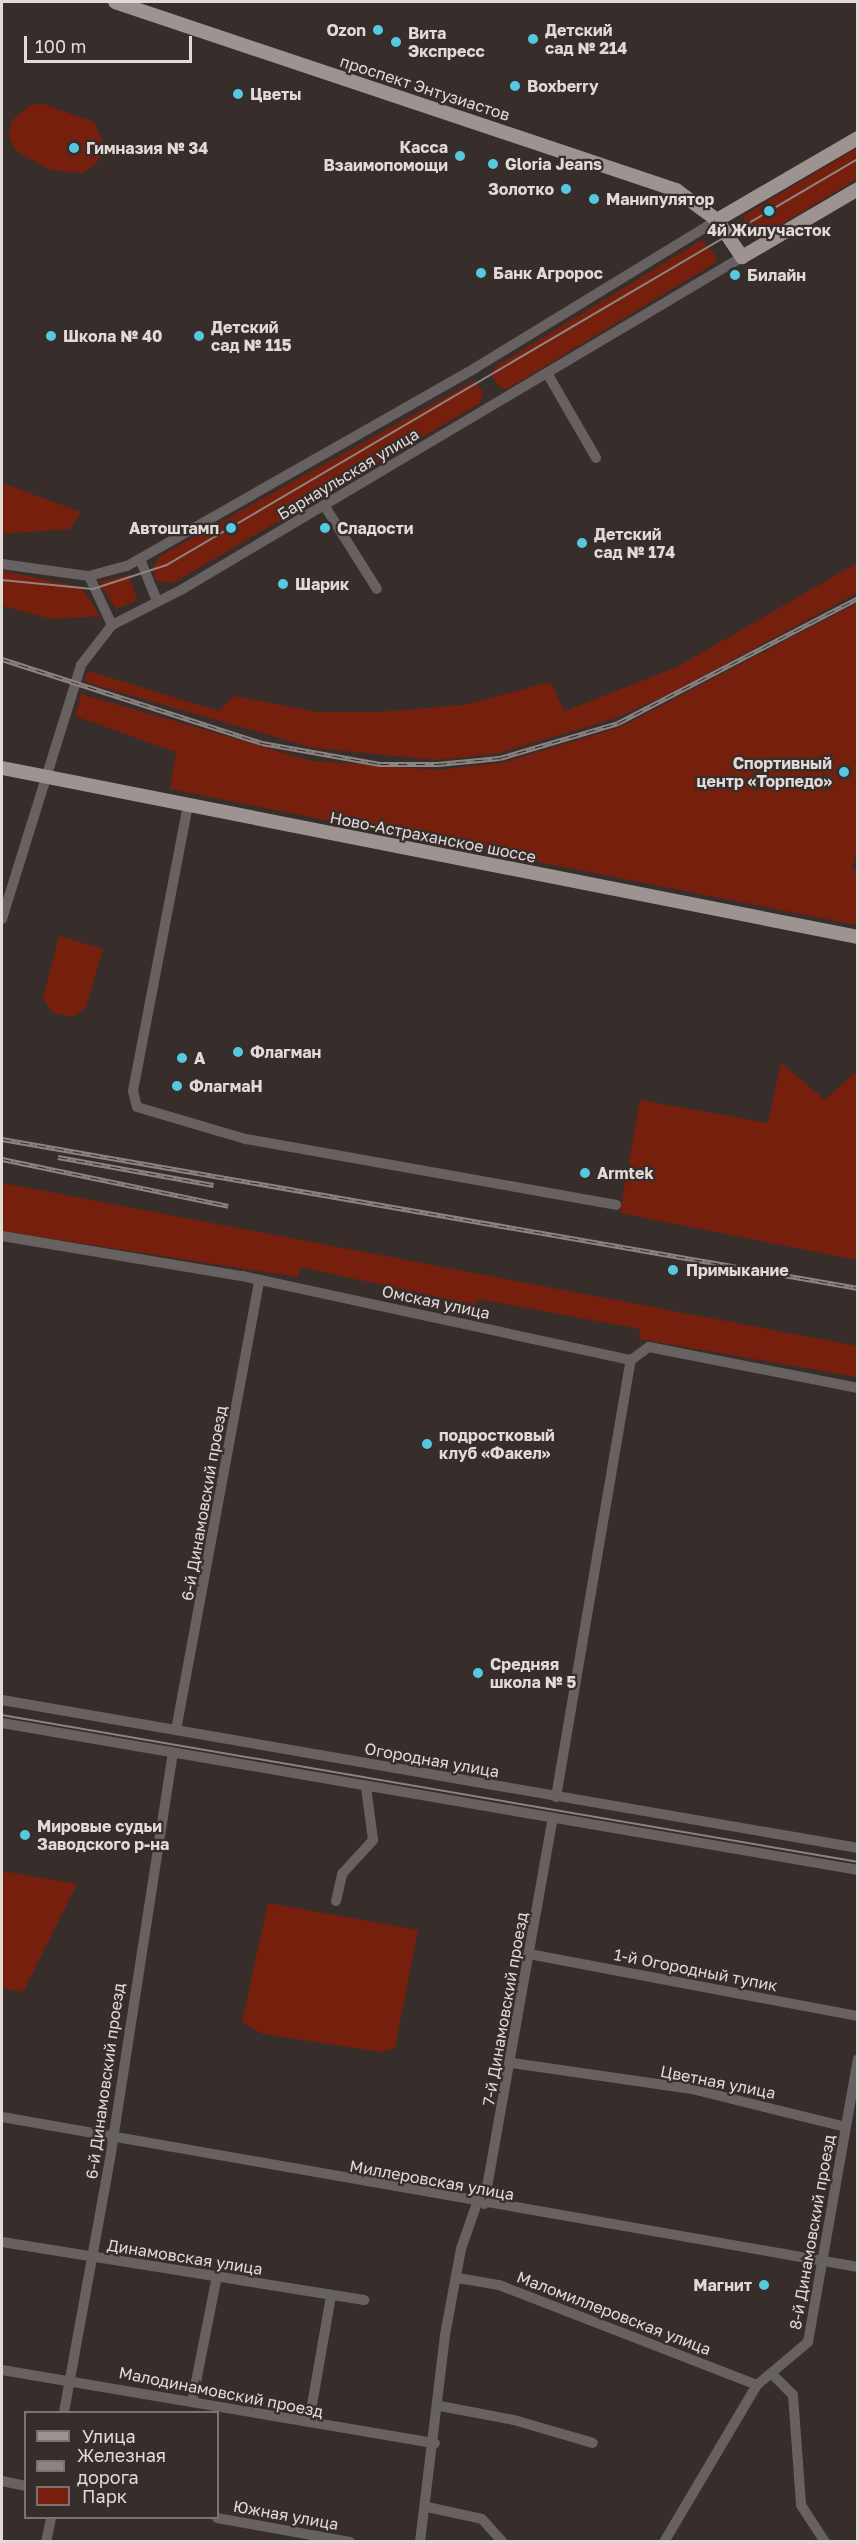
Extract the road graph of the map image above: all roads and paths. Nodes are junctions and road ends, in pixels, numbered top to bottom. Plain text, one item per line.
1 (115, 2) edge
2 (858, 138) edge
3 (858, 189) edge
4 (717, 220) junction
5 (742, 257) junction
6 (547, 373) junction
7 (596, 458) dead end
8 (324, 505) junction
9 (140, 559) junction
10 (2, 564) edge
11 (89, 576) junction
12 (377, 590) dead end
13 (157, 601) junction
14 (112, 625) junction
15 (2, 768) edge
16 (42, 776) junction
17 (188, 805) junction
18 (2, 919) edge
19 (858, 937) edge
20 (616, 1205) dead end
21 (2, 1236) edge
22 (259, 1280) junction
23 (631, 1360) junction
24 (858, 1388) edge
25 (2, 1700) edge
26 (2, 1723) edge
27 (176, 1730) junction
28 (172, 1754) junction
29 (366, 1787) junction
30 (556, 1797) junction
31 (552, 1818) junction
32 (858, 1848) edge
33 (858, 1870) edge
34 (336, 1901) dead end
35 (529, 1954) junction
36 (858, 2016) edge
37 (858, 2059) edge
38 (512, 2063) junction
39 (2, 2117) edge
40 (845, 2127) junction
41 (113, 2138) junction
42 (481, 2204) junction
43 (2, 2242) edge
44 (90, 2258) junction
45 (823, 2260) junction
46 (858, 2266) edge
47 (216, 2276) junction
48 (458, 2278) junction
49 (331, 2296) junction
50 (364, 2300) dead end
51 (2, 2370) edge
52 (774, 2376) junction
53 (70, 2381) junction
54 (757, 2385) junction
55 (192, 2402) junction
56 (440, 2406) junction
57 (64, 2411) edge
58 (309, 2422) junction
59 (435, 2443) junction
60 (592, 2443) dead end
61 (2, 2481) edge
62 (24, 2486) edge
63 (427, 2507) junction
64 (219, 2517) edge
65 (51, 2519) edge
66 (46, 2541) edge
67 (350, 2541) edge
68 (420, 2541) edge
69 (503, 2541) edge
70 (664, 2541) edge
71 (825, 2541) edge

1 - 4 main road, проспект Энтузиастов
2 - 4 main road
3 - 5 main road
4 - 5 main road, проспект Энтузиастов
4 - 9 street, Барнаульская улица
5 - 6 street, Барнаульская улица
6 - 7 street
6 - 8 street, Барнаульская улица
8 - 12 street
8 - 13 street, Барнаульская улица
9 - 11 street, Барнаульская улица
9 - 13 street
10 - 11 street, Барнаульская улица
11 - 14 street
13 - 14 street, Барнаульская улица
14 - 16 street, Барнаульская улица
15 - 16 main road, Ново-Астраханское шоссе
16 - 17 main road, Ново-Астраханское шоссе
16 - 18 street, Барнаульская улица
17 - 19 main road, Ново-Астраханское шоссе
17 - 20 street
21 - 22 street, Омская улица
22 - 23 street, Омская улица
22 - 27 street, 6-й Динамовский проезд
23 - 24 street
23 - 30 street
25 - 27 street, Огородная улица
26 - 28 street
27 - 30 street, Огородная улица
28 - 29 street
28 - 41 street, 6-й Динамовский проезд
29 - 31 street
29 - 34 street
30 - 32 street, Огородная улица
31 - 33 street
31 - 35 street, 7-й Динамовский проезд
35 - 36 street, 1-й Огородный тупик
35 - 38 street, 7-й Динамовский проезд
37 - 40 street, 8-й Динамовский проезд
38 - 40 street, Цветная улица
38 - 42 street, 7-й Динамовский проезд
39 - 41 street, Миллеровская улица
40 - 45 street, 8-й Динамовский проезд
41 - 42 street, Миллеровская улица
41 - 44 street, 6-й Динамовский проезд
42 - 45 street, Миллеровская улица
42 - 48 street, 7-й Динамовский проезд
43 - 44 street, Динамовская улица
44 - 47 street, Динамовская улица
44 - 53 street, 6-й Динамовский проезд
45 - 46 street, Миллеровская улица
45 - 52 street, 8-й Динамовский проезд
47 - 49 street, Динамовская улица
47 - 55 street
48 - 54 street, Маломиллеровская улица
48 - 56 street, 7-й Динамовский проезд
49 - 50 street, Динамовская улица
49 - 58 street
51 - 53 street, Малодинамовский проезд
52 - 54 street, 8-й Динамовский проезд
52 - 71 street
53 - 55 street, Малодинамовский проезд
53 - 57 street, 6-й Динамовский проезд
54 - 70 street
55 - 58 street, Малодинамовский проезд
56 - 59 street, 7-й Динамовский проезд
56 - 60 street
58 - 59 street, Малодинамовский проезд
59 - 63 street, 7-й Динамовский проезд
61 - 62 street
63 - 68 street, 7-й Динамовский проезд
63 - 69 street
64 - 67 street, Южная улица
65 - 66 street

